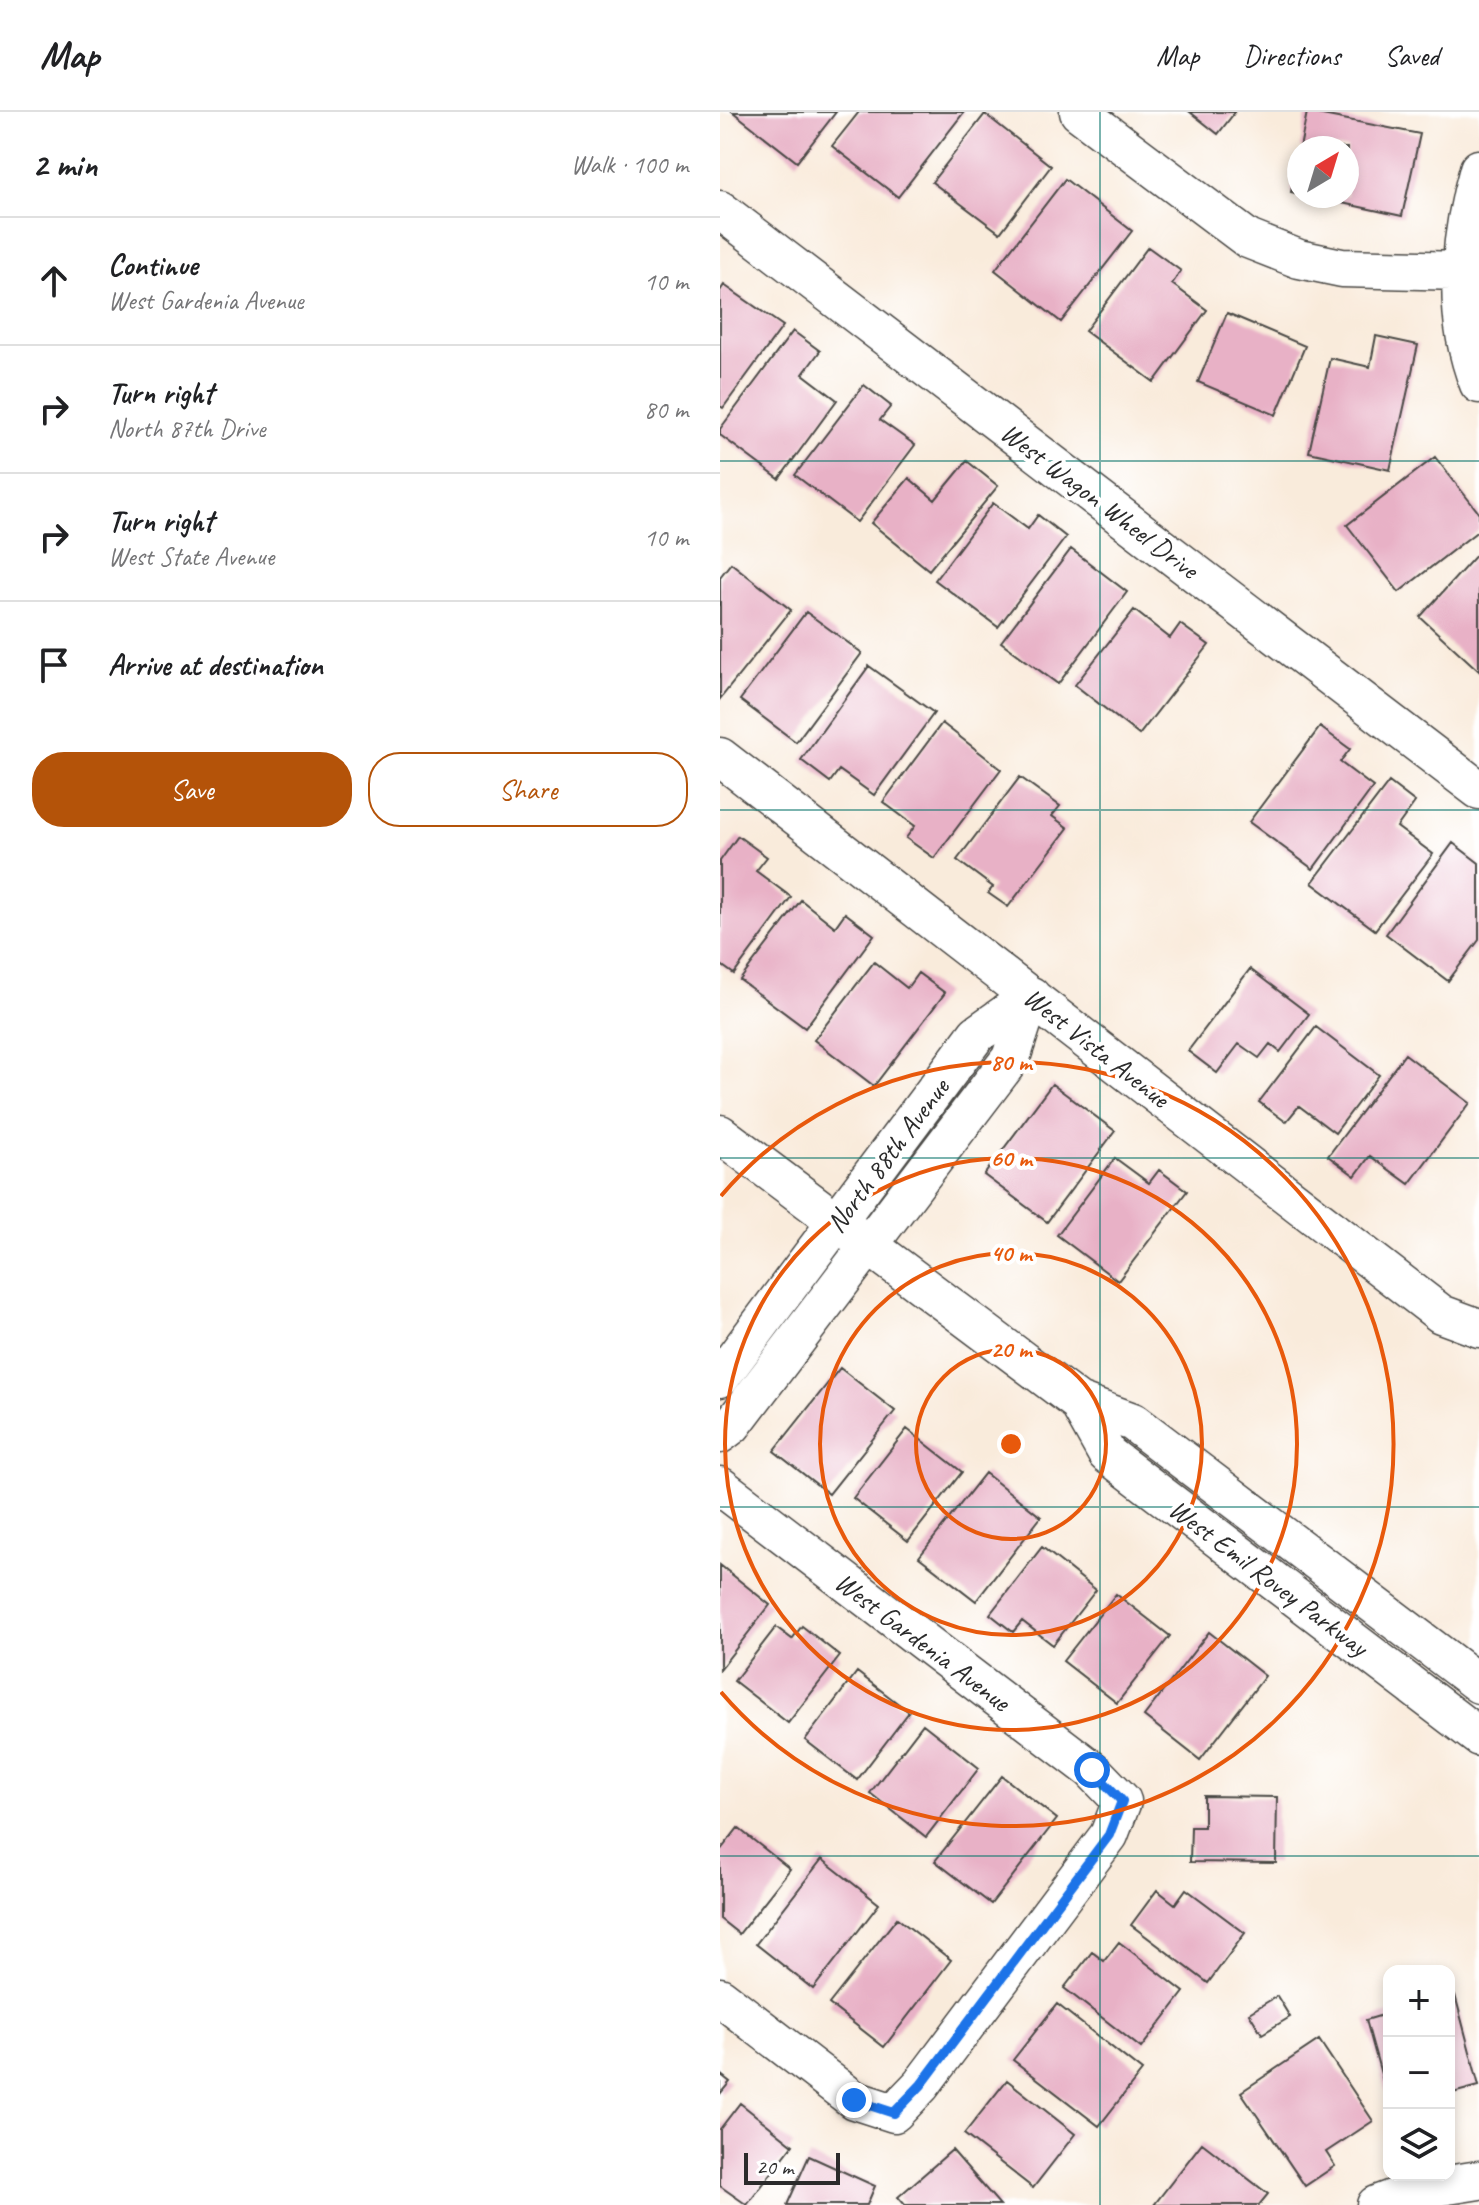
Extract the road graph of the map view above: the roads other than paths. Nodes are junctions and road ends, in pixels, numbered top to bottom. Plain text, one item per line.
1 (1079, 112) edge
2 (1479, 169) edge
3 (720, 210) edge
4 (1461, 271) junction
5 (1479, 384) edge
6 (720, 757) edge
7 (1479, 790) edge
8 (1031, 996) junction
9 (720, 1134) edge
10 (837, 1222) junction
11 (869, 1246) junction
12 (1479, 1328) edge
13 (720, 1378) edge
14 (1078, 1402) junction
15 (720, 1434) edge
16 (720, 1486) edge
17 (1479, 1684) edge
18 (1479, 1737) edge
19 (720, 1997) edge
20 (1479, 2180) edge
21 (1376, 2205) edge

1 - 4 street
2 - 4 street
3 - 7 street, West Wagon Wheel Drive
4 - 5 street
6 - 8 street, West Vista Avenue
8 - 10 street, North 88th Avenue
8 - 11 street, North 88th Avenue
8 - 12 street, West Vista Avenue
9 - 10 street, West Emil Rovey Parkway
10 - 11 street, West Emil Rovey Parkway
10 - 13 street, North 88th Avenue
11 - 14 street, West Emil Rovey Parkway
11 - 15 street, North 88th Avenue
14 - 17 street, West Emil Rovey Parkway
14 - 18 street, West Emil Rovey Parkway
16 - 19 street, West Gardenia Avenue
20 - 21 street

